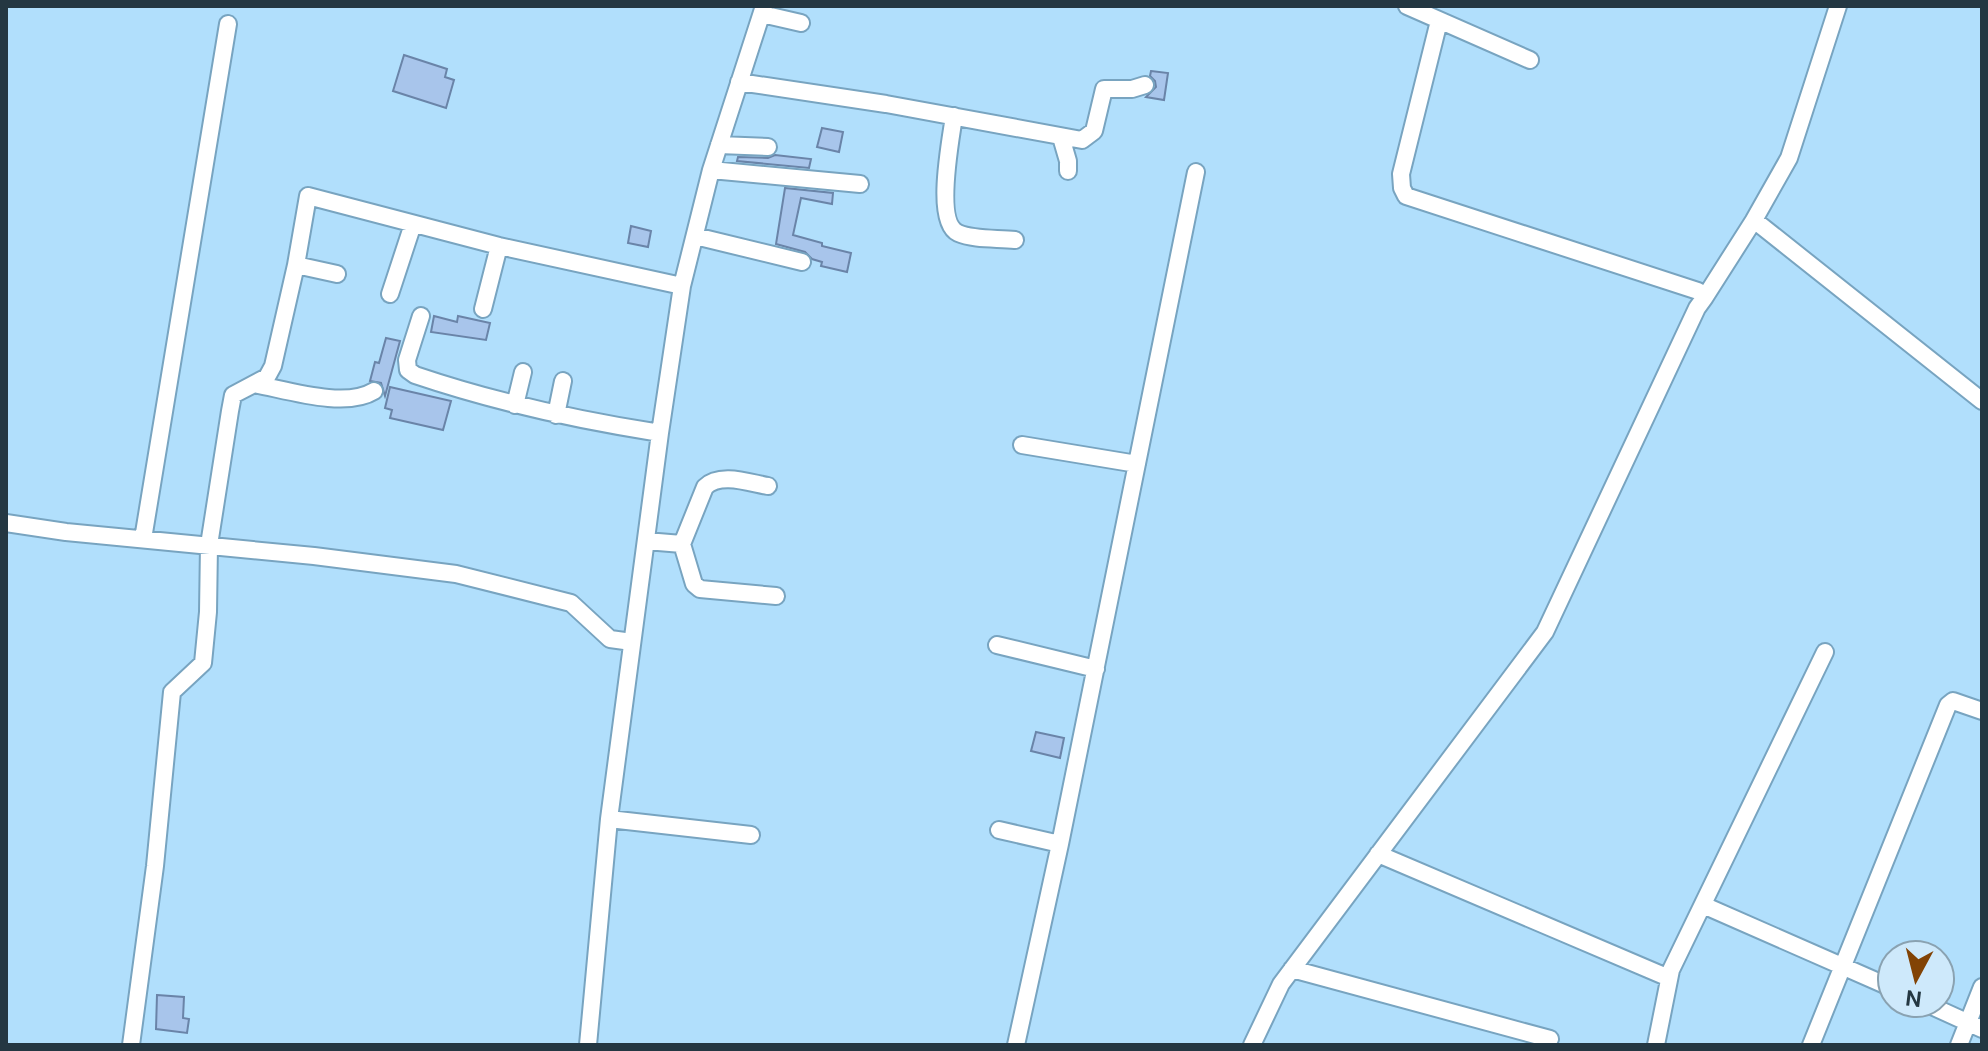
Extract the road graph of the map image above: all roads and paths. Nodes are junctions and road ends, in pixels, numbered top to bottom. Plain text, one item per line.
1 (1407, 6) edge
2 (1838, 6) edge
3 (763, 10) edge
4 (1439, 21) junction
5 (801, 23) dead end
6 (228, 24) dead end
7 (1530, 60) dead end
8 (739, 82) junction
9 (1145, 85) dead end
10 (954, 116) junction
11 (1061, 137) junction
12 (719, 145) junction
13 (768, 147) dead end
14 (711, 170) junction
15 (1068, 171) dead end
16 (1196, 172) dead end
17 (860, 184) dead end
18 (1754, 220) junction
19 (413, 224) junction
20 (695, 236) junction
21 (1015, 240) dead end
22 (499, 246) junction
23 (802, 262) dead end
24 (296, 265) junction
25 (337, 274) dead end
26 (682, 286) junction
27 (390, 294) dead end
28 (1705, 297) junction
29 (483, 309) dead end
30 (421, 316) dead end
31 (523, 372) dead end
32 (563, 381) dead end
33 (252, 384) junction
34 (374, 391) dead end
35 (1982, 401) edge
36 (515, 405) junction
37 (556, 415) junction
38 (660, 433) junction
39 (1022, 445) dead end
40 (1137, 464) junction
41 (768, 486) dead end
42 (6, 523) edge
43 (143, 539) junction
44 (646, 541) junction
45 (682, 544) junction
46 (209, 545) junction
47 (776, 596) dead end
48 (632, 642) junction
49 (997, 645) dead end
50 (1825, 652) dead end
51 (1096, 669) junction
52 (1982, 711) edge
53 (609, 819) junction
54 (999, 830) dead end
55 (751, 835) dead end
56 (1060, 844) junction
57 (1378, 854) junction
58 (1703, 905) junction
59 (1841, 964) junction
60 (1292, 969) junction
61 (1669, 978) junction
62 (1876, 980) edge
63 (1982, 987) edge
64 (1956, 1017) edge
65 (1975, 1026) edge
66 (1550, 1039) dead end
67 (131, 1045) edge
68 (588, 1045) edge
69 (1016, 1045) edge
70 (1252, 1045) edge
71 (1656, 1045) edge
72 (1811, 1045) edge
73 (1959, 1045) edge

1 - 4 street
2 - 18 street
3 - 5 street
3 - 8 street
4 - 7 street
4 - 28 street
6 - 43 street
8 - 10 street
8 - 12 street
9 - 11 street
10 - 11 street
10 - 21 street
11 - 15 street
12 - 13 street
12 - 14 street
14 - 17 street
14 - 20 street
16 - 40 street
18 - 28 street
18 - 35 street
19 - 22 street
19 - 24 street
19 - 27 street
20 - 23 street
20 - 26 street
22 - 26 street
22 - 29 street
24 - 25 street
24 - 33 street
26 - 38 street
28 - 57 street
30 - 36 street
31 - 36 street
32 - 37 street
33 - 34 street
33 - 46 street
36 - 37 street
37 - 38 street
38 - 44 street
39 - 40 street
40 - 51 street
41 - 45 street
42 - 43 street
43 - 46 street
44 - 45 street
44 - 48 street
45 - 47 street
46 - 48 street
46 - 67 street
48 - 53 street
49 - 51 street
50 - 58 street
51 - 56 street
52 - 59 street
53 - 55 street
53 - 68 street
54 - 56 street
56 - 69 street
57 - 60 street
57 - 61 street
58 - 59 street
58 - 61 street
59 - 62 street
59 - 72 street
60 - 66 street
60 - 70 street
61 - 71 street
63 - 65 street
64 - 65 street
65 - 73 street

